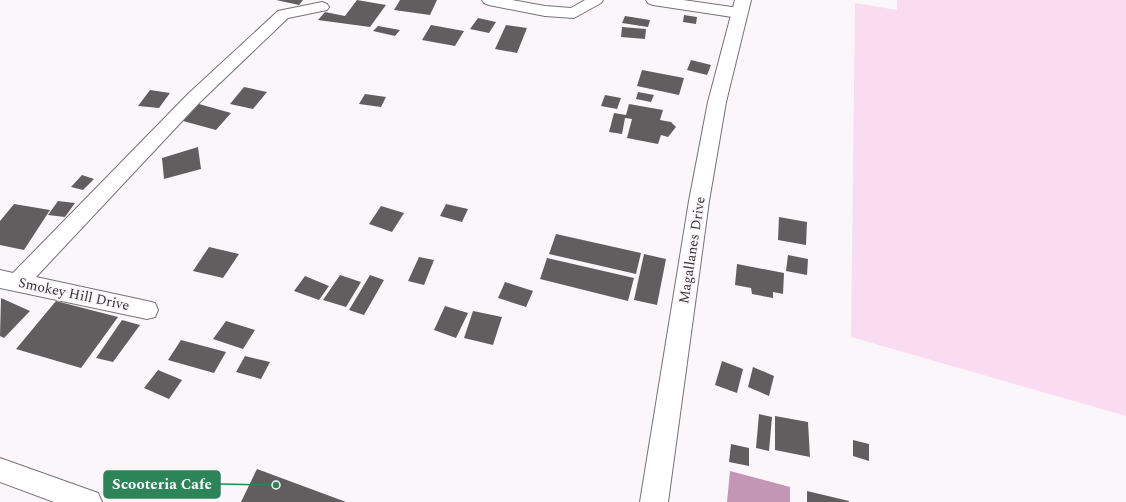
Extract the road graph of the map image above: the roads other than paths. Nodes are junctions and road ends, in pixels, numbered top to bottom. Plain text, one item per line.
1 (489, 0) edge
2 (596, 0) edge
3 (653, 0) edge
4 (322, 7) dead end
5 (741, 7) edge
6 (9, 280) edge
7 (147, 310) dead end
8 (0, 470) edge
9 (89, 502) edge
10 (654, 502) edge

1 - 2 street
3 - 5 street
4 - 6 street
5 - 10 street, Magallanes Drive
6 - 7 street, Smokey Hill Drive
8 - 9 street

